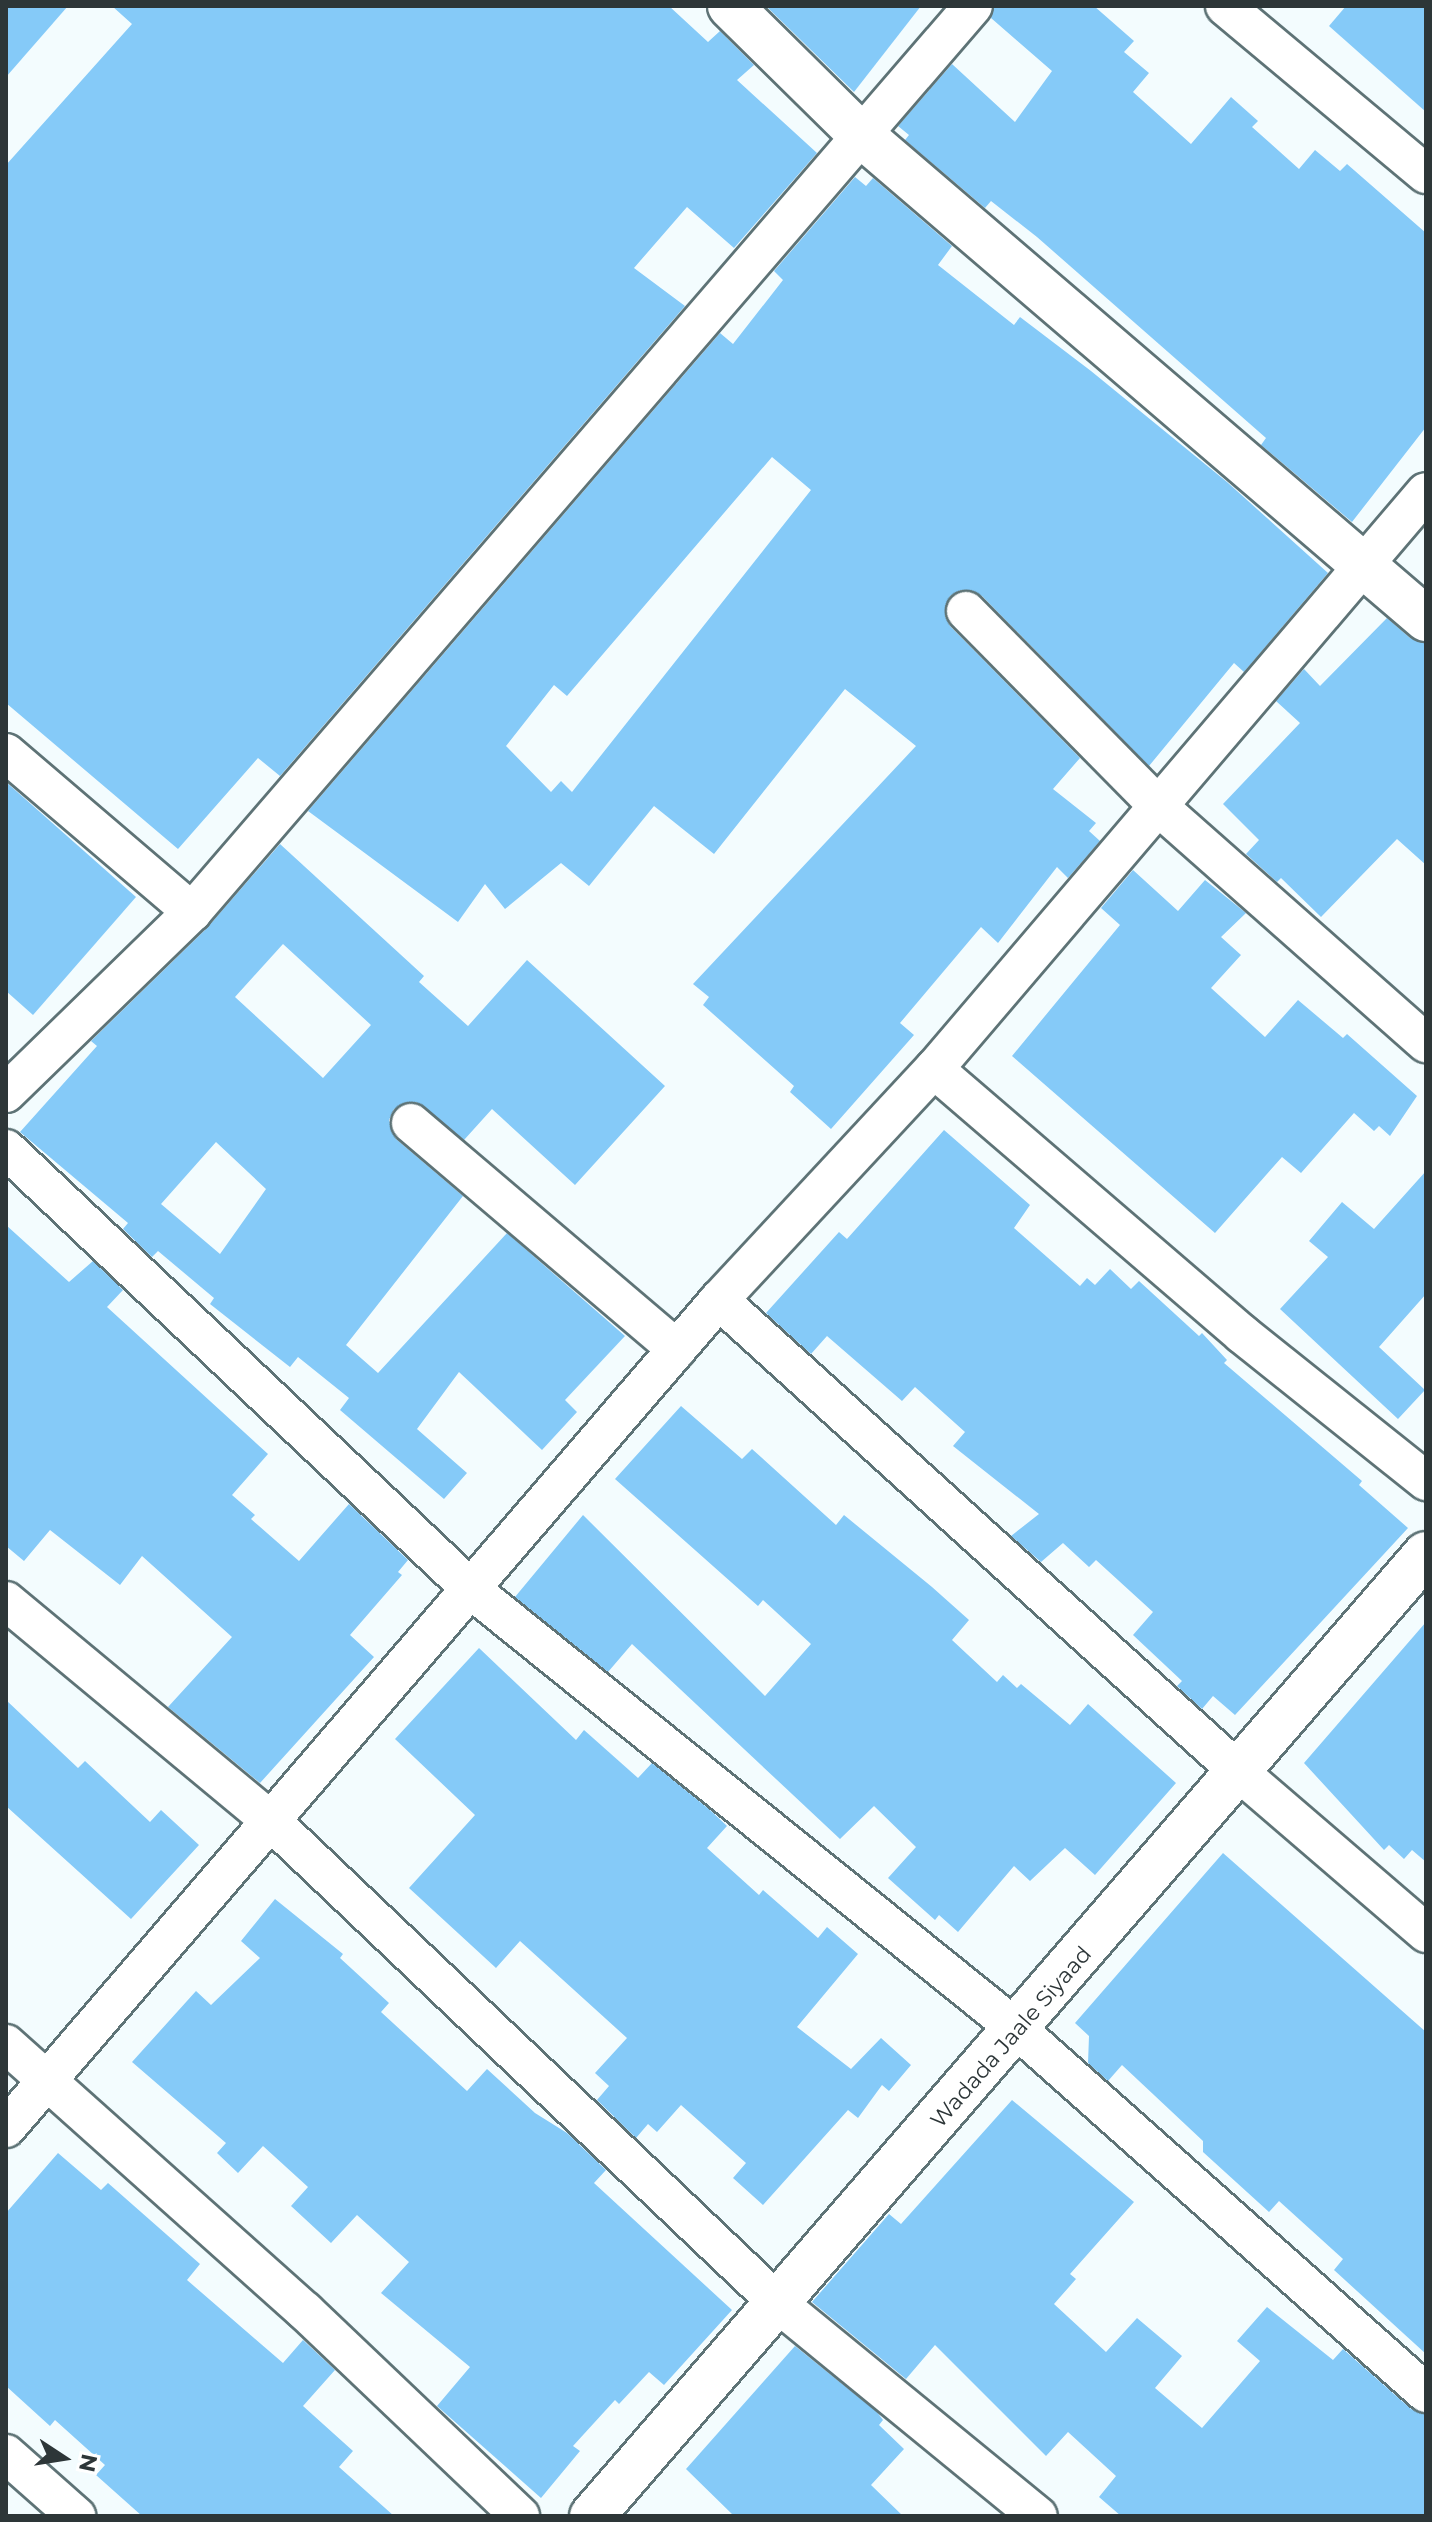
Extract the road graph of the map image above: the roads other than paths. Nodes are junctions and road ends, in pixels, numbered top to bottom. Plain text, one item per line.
1 (730, 6) edge
2 (973, 6) edge
3 (1225, 6) edge
4 (859, 133) junction
5 (1426, 174) edge
6 (1426, 492) edge
7 (1363, 563) junction
8 (966, 611) dead end
9 (1426, 619) edge
10 (6, 753) edge
11 (1158, 806) junction
12 (192, 912) junction
13 (1426, 1043) edge
14 (934, 1069) junction
15 (6, 1093) edge
16 (411, 1123) dead end
17 (6, 1149) edge
18 (719, 1300) junction
19 (677, 1349) junction
20 (1426, 1481) edge
21 (1426, 1554) edge
22 (473, 1591) junction
23 (6, 1601) edge
24 (1239, 1772) junction
25 (272, 1822) junction
26 (1426, 1933) edge
27 (1018, 2030) junction
28 (6, 2044) edge
29 (46, 2082) junction
30 (6, 2128) edge
31 (780, 2305) junction
32 (1426, 2393) edge
33 (6, 2454) edge
34 (76, 2516) edge
35 (520, 2516) edge
36 (592, 2516) edge
37 (1038, 2516) edge

1 - 4 main road
2 - 4 street
3 - 5 street
4 - 7 main road
4 - 12 street
6 - 7 street
7 - 9 main road
7 - 11 street
8 - 11 street
10 - 12 street
11 - 13 street
11 - 14 street
12 - 15 street
14 - 18 street
14 - 20 street
16 - 19 street
17 - 22 street
18 - 19 street
18 - 24 street
19 - 22 street
21 - 24 main road, Wadada Jaale Siyaad
22 - 25 street
22 - 27 street
23 - 25 street
24 - 26 street
24 - 27 main road, Wadada Jaale Siyaad
25 - 29 street
25 - 31 street
27 - 31 main road, Wadada Jaale Siyaad
27 - 32 street
28 - 29 street
29 - 30 street
29 - 35 street
31 - 36 main road, Wadada Jaale Siyaad
31 - 37 street
33 - 34 street

